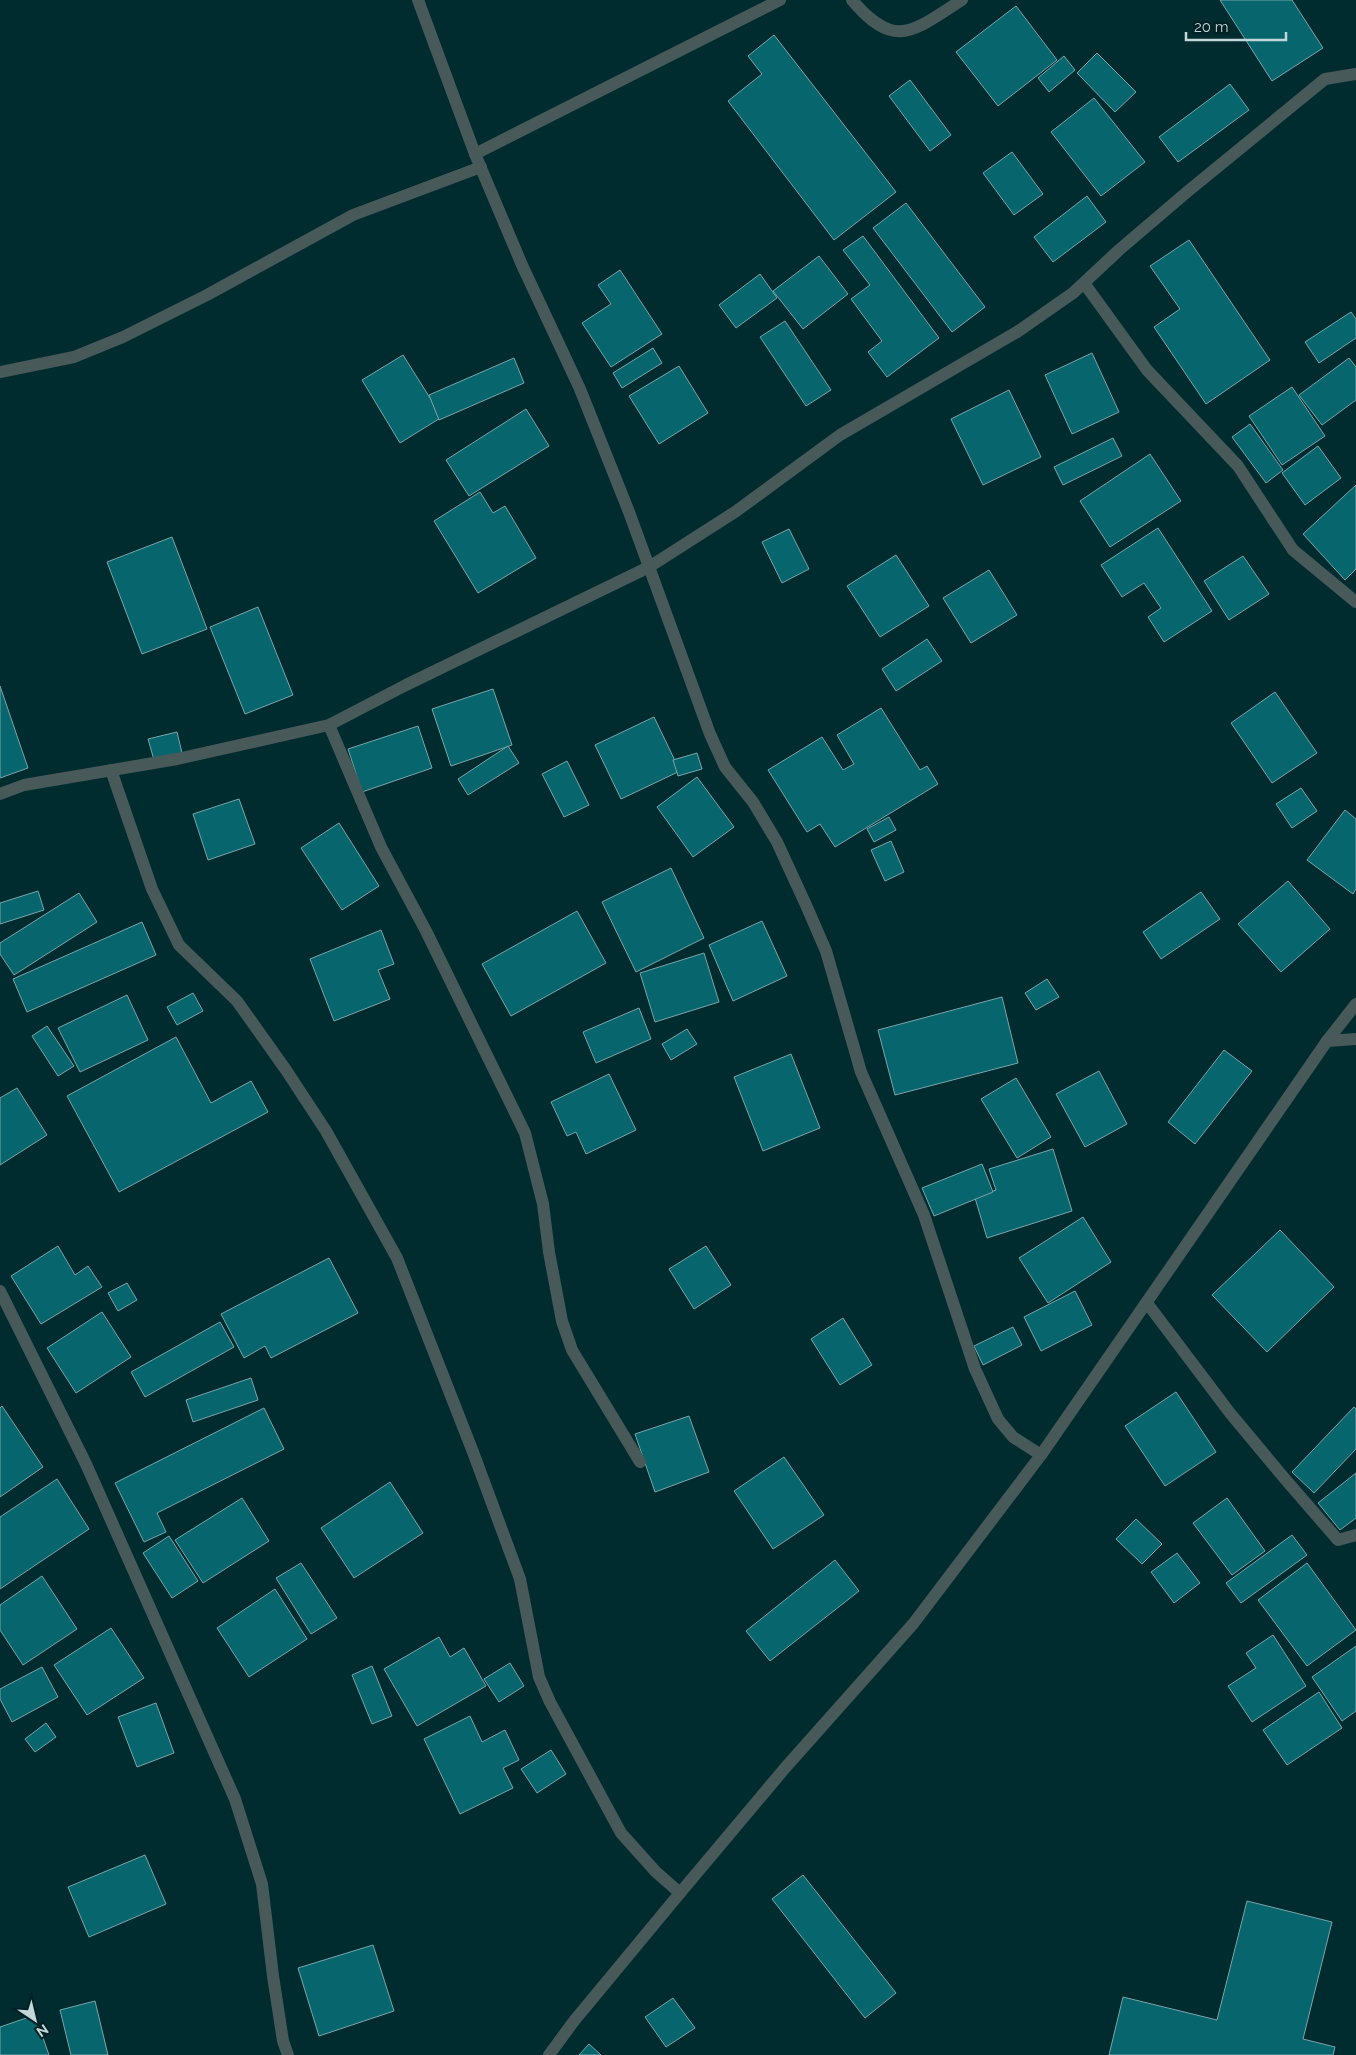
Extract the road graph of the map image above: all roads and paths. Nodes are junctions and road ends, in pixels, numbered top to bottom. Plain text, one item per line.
1 (418, 0) edge
2 (780, 0) edge
3 (852, 0) edge
4 (962, 0) edge
5 (1356, 74) edge
6 (475, 154) junction
7 (480, 167) junction
8 (1084, 283) junction
9 (0, 372) edge
10 (649, 567) junction
11 (1356, 602) edge
12 (329, 725) junction
13 (111, 770) junction
14 (0, 794) edge
15 (1356, 1004) edge
16 (1356, 1039) edge
17 (1327, 1041) junction
18 (0, 1291) edge
19 (1147, 1303) junction
20 (1041, 1455) junction
21 (640, 1462) dead end
22 (1356, 1535) edge
23 (680, 1893) junction
24 (288, 2055) edge
25 (549, 2055) edge

1 - 6 street
2 - 6 street
3 - 4 street
5 - 8 street
6 - 7 street
7 - 9 street
7 - 10 street
8 - 10 street
8 - 11 street
10 - 12 street
10 - 20 street
12 - 13 street
12 - 21 street
13 - 14 street
13 - 23 street
15 - 17 street
16 - 17 street
17 - 19 street
18 - 24 street
19 - 20 street
19 - 22 street
20 - 23 street
23 - 25 street

